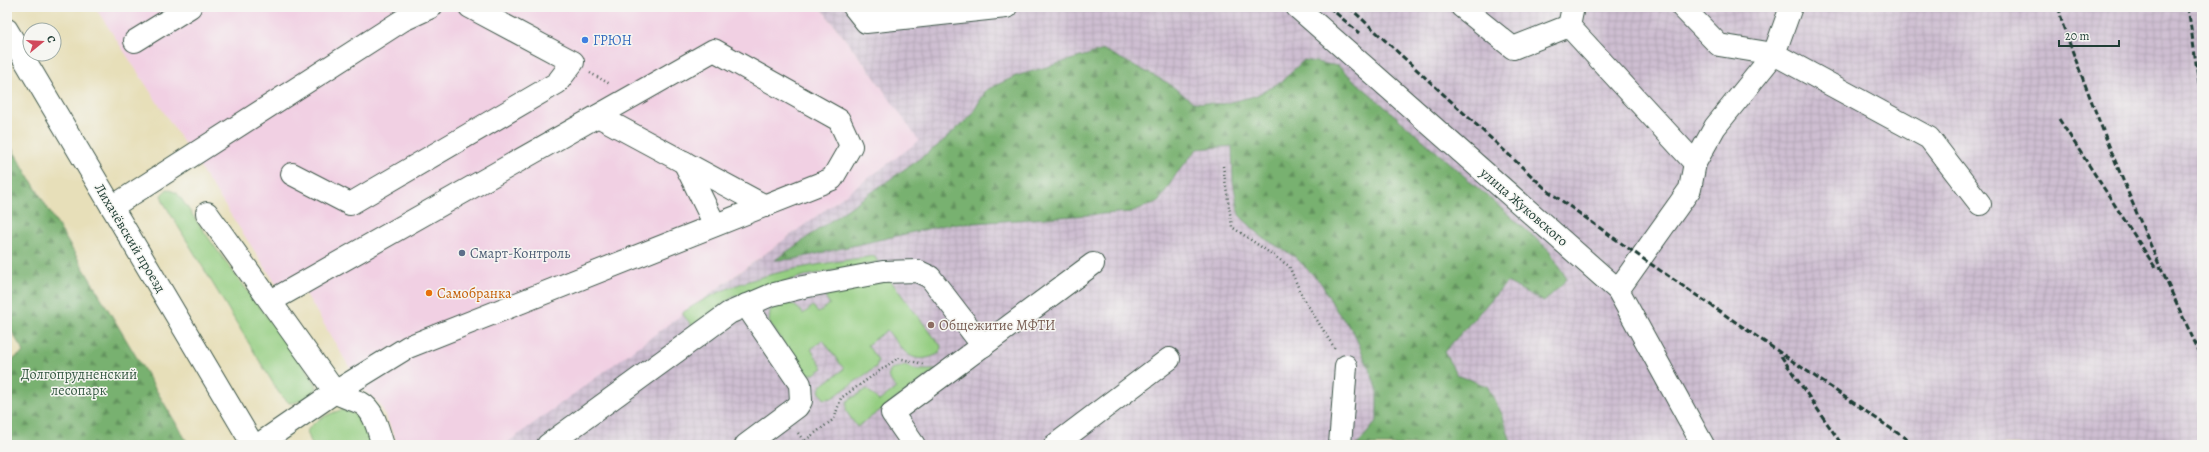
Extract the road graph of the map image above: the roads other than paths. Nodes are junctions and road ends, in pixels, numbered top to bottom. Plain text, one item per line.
1 (190, 7) edge
2 (432, 7) edge
3 (470, 7) edge
4 (854, 7) edge
5 (1006, 7) edge
6 (1297, 7) edge
7 (1462, 7) edge
8 (1682, 7) edge
9 (1791, 7) edge
10 (1571, 17) edge
11 (7, 30) edge
12 (136, 41) dead end
13 (1774, 54) junction
14 (598, 116) junction
15 (684, 162) junction
16 (1695, 164) junction
17 (292, 174) dead end
18 (1980, 204) dead end
19 (765, 206) junction
20 (112, 207) junction
21 (207, 213) dead end
22 (715, 225) junction
23 (1093, 264) dead end
24 (1618, 290) junction
25 (271, 301) junction
26 (746, 305) junction
27 (983, 346) junction
28 (1169, 359) dead end
29 (1346, 366) road end
30 (335, 392) junction
31 (254, 445) edge
32 (258, 445) edge
33 (383, 445) edge
34 (548, 445) edge
35 (746, 445) edge
36 (914, 445) edge
37 (1055, 445) edge
38 (1340, 445) edge
39 (1703, 445) edge

1 - 12 street
2 - 20 street
3 - 17 street
4 - 5 street
6 - 24 street, улица Жуковского
7 - 10 street
8 - 13 street
9 - 13 street
10 - 16 street
11 - 20 street, Лихачёвский проезд
13 - 16 street
13 - 18 street
14 - 15 street
14 - 19 street
14 - 25 street
15 - 19 street
15 - 22 street
16 - 24 street
19 - 22 street
20 - 31 street, Лихачёвский проезд
21 - 25 street
22 - 30 street
23 - 27 street
24 - 39 street, улица Жуковского
25 - 30 street
26 - 27 street
26 - 34 street
26 - 35 street
27 - 36 street
28 - 37 street
29 - 38 street
30 - 32 street
30 - 33 street

